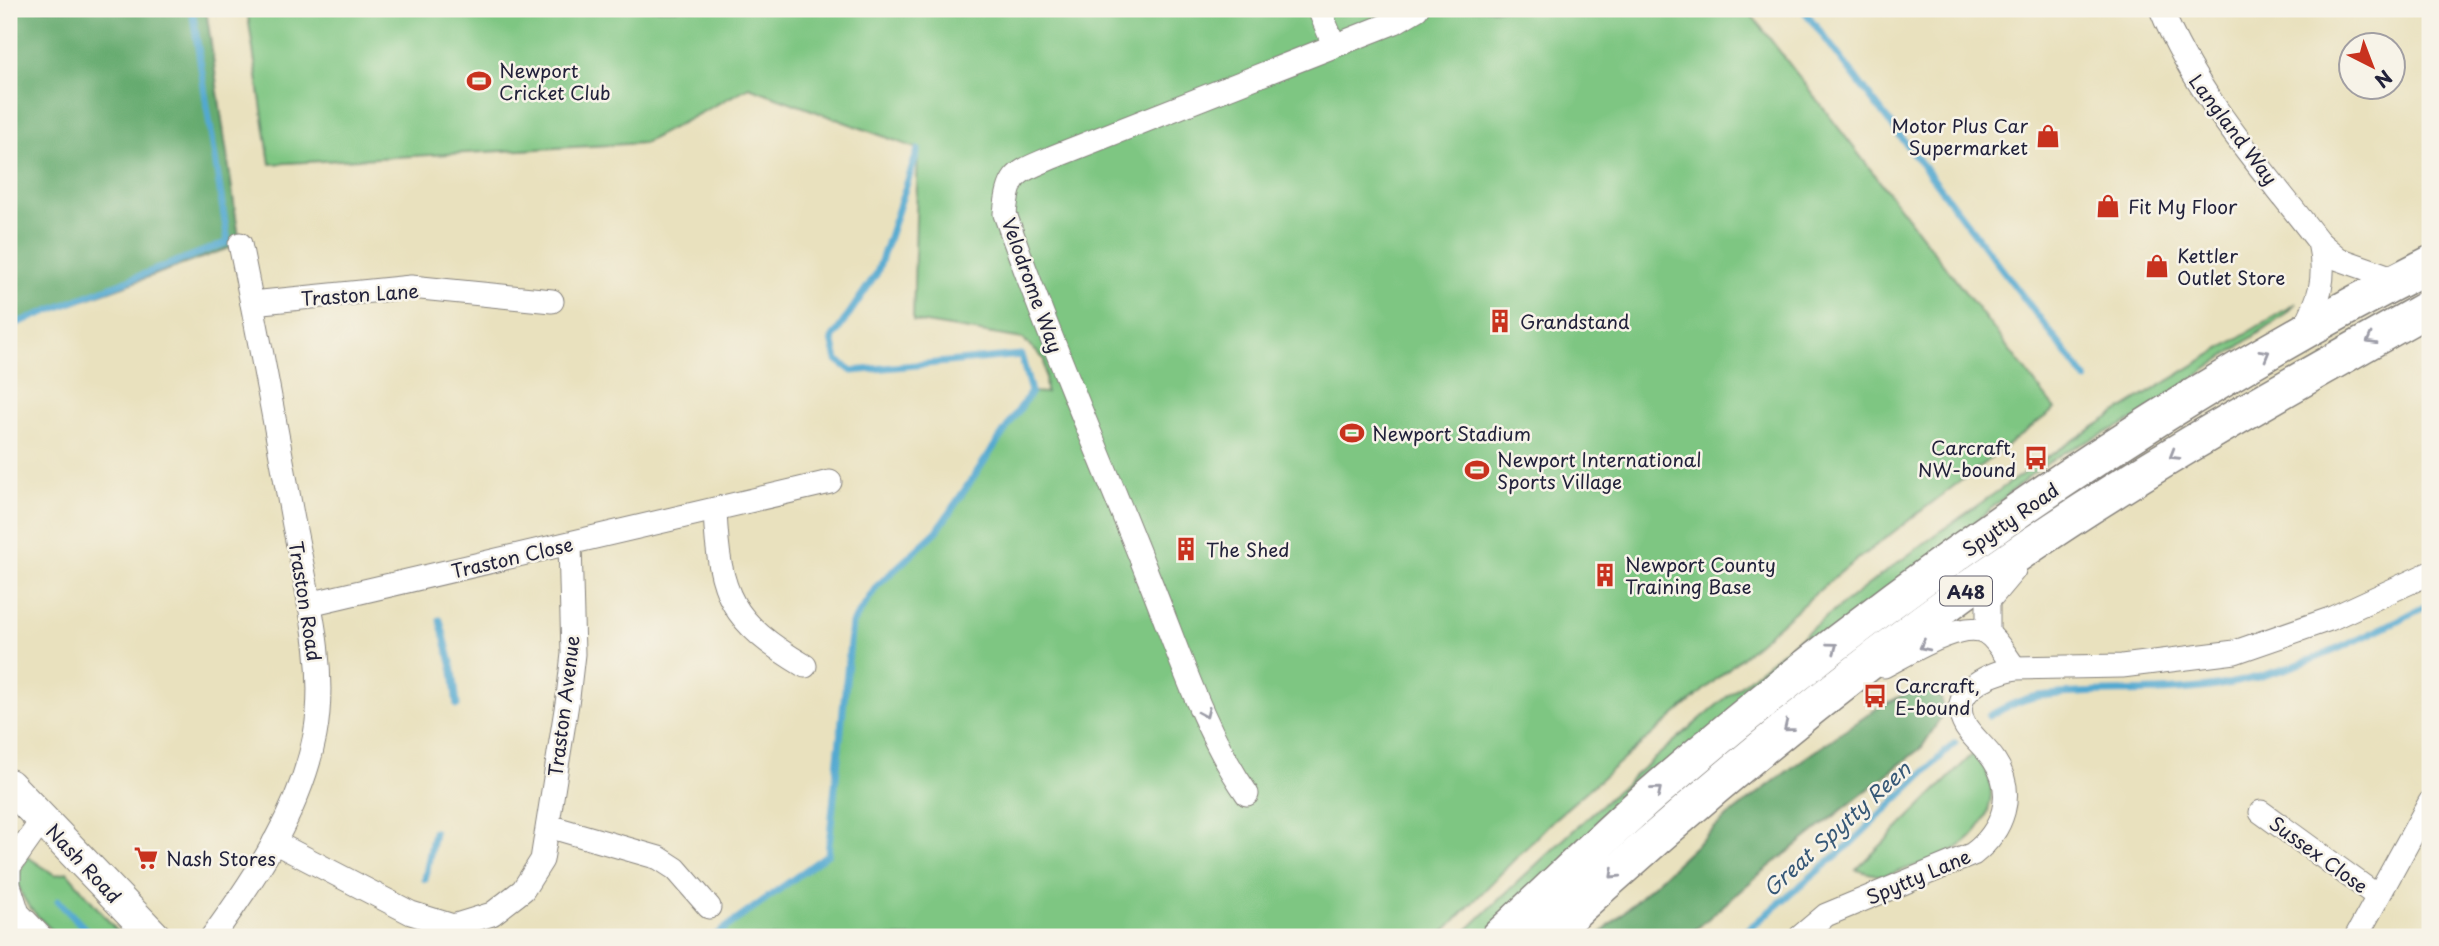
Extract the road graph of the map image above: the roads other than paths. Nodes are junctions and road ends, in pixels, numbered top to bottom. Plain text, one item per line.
1 (1319, 9) edge
2 (1417, 9) edge
3 (2161, 9) edge
4 (1334, 45) junction
5 (2319, 242) junction
6 (240, 244) dead end
7 (2430, 264) edge
8 (2399, 279) junction
9 (552, 301) dead end
10 (252, 303) junction
11 (2430, 307) edge
12 (2301, 333) junction
13 (830, 482) dead end
14 (2130, 482) junction
15 (715, 511) junction
16 (570, 544) junction
17 (2430, 573) edge
18 (309, 604) junction
19 (1988, 634) junction
20 (805, 666) dead end
21 (2015, 668) junction
22 (1828, 694) junction
23 (9, 785) edge
24 (1247, 794) dead end
25 (2430, 802) edge
26 (2261, 812) dead end
27 (43, 818) junction
28 (548, 826) junction
29 (274, 842) junction
30 (9, 883) edge
31 (2377, 896) junction
32 (709, 907) dead end
33 (453, 932) edge
34 (41, 937) edge
35 (155, 937) edge
36 (212, 937) edge
37 (1499, 937) edge
38 (1546, 937) edge
39 (1800, 937) edge
40 (2356, 937) edge

1 - 4 street
2 - 4 street, Velodrome Way
3 - 5 street, Langland Way
4 -> 24 street, Velodrome Way
5 - 8 street, Langland Way
5 - 12 street
6 - 10 street, Traston Road
7 - 8 main road, Spytty Road / A48
8 - 12 main road, Spytty Road / A48
9 - 10 street, Traston Lane
10 - 18 street, Traston Road
11 -> 14 main road, Spytty Road / A48
37 -> 12 main road, Spytty Road / A48
13 - 15 street, Traston Close
14 - 19 street
14 - 22 main road, Spytty Road / A48
15 - 16 street, Traston Close
15 - 20 street
16 - 18 street, Traston Close
16 - 28 street, Traston Avenue
17 - 21 street, Spytty Lane
18 - 29 street, Traston Road
19 - 21 street
19 -> 22 street
21 - 39 street, Spytty Lane
22 -> 38 main road, Spytty Road / A48
23 - 27 street, Nash Road
25 - 31 street
26 - 31 street, Sussex Close
27 - 30 street, Nash Road
27 - 35 street, Nash Road
28 - 32 street
28 - 33 street, Traston Avenue
29 - 33 street, Traston Avenue
29 - 36 street, Traston Road
30 - 34 street, Nash Road
31 - 40 street

